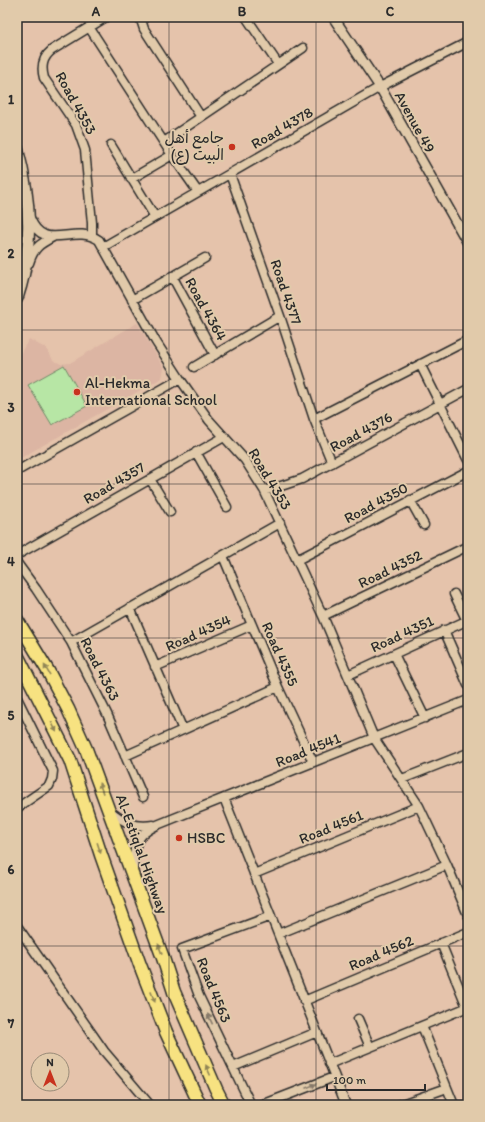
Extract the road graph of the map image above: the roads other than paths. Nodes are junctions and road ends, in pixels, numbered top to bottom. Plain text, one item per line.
1 (106, 17) edge
2 (140, 17) edge
3 (246, 17) edge
4 (333, 17) edge
5 (89, 27) junction
6 (468, 42) edge
7 (303, 48) dead end
8 (278, 64) junction
9 (380, 87) junction
10 (201, 117) junction
11 (164, 142) junction
12 (111, 145) dead end
13 (17, 148) edge
14 (172, 155) junction
15 (230, 174) junction
16 (131, 179) junction
17 (198, 192) junction
18 (29, 215) junction
19 (155, 217) junction
20 (465, 231) edge
21 (92, 236) junction
22 (53, 237) junction
23 (468, 243) edge
24 (103, 246) junction
25 (205, 258) dead end
26 (172, 276) junction
27 (24, 278) junction
28 (17, 298) edge
29 (132, 300) junction
30 (280, 316) junction
31 (468, 340) edge
32 (215, 355) junction
33 (420, 364) junction
34 (194, 367) dead end
35 (180, 379) junction
36 (468, 389) edge
37 (440, 405) junction
38 (314, 418) junction
39 (224, 437) junction
40 (196, 452) junction
41 (468, 460) edge
42 (332, 463) junction
43 (17, 471) edge
44 (468, 471) edge
45 (150, 479) junction
46 (264, 490) junction
47 (410, 500) junction
48 (227, 507) dead end
49 (170, 512) dead end
50 (280, 523) junction
51 (424, 526) dead end
52 (468, 546) edge
53 (17, 555) edge
54 (223, 556) junction
55 (297, 560) junction
56 (17, 563) edge
57 (454, 594) dead end
58 (130, 608) junction
59 (324, 616) junction
60 (17, 620) edge
61 (468, 620) edge
62 (252, 625) junction
63 (444, 630) junction
64 (71, 642) junction
65 (394, 654) junction
66 (17, 655) edge
67 (155, 667) junction
68 (348, 674) junction
69 (468, 685) edge
70 (278, 687) junction
71 (17, 698) edge
72 (468, 700) edge
73 (425, 718) junction
74 (183, 730) junction
75 (374, 738) junction
76 (468, 753) edge
77 (125, 756) junction
78 (313, 762) junction
79 (402, 779) junction
80 (142, 797) dead end
81 (224, 798) junction
82 (419, 806) junction
83 (17, 808) edge
84 (108, 809) junction
85 (157, 825) junction
86 (447, 865) junction
87 (132, 874) junction
88 (254, 874) junction
89 (468, 915) edge
90 (270, 916) junction
91 (17, 926) edge
92 (468, 932) edge
93 (278, 934) junction
94 (441, 943) junction
95 (304, 1000) junction
96 (468, 1007) edge
97 (358, 1019) dead end
98 (422, 1026) junction
99 (317, 1032) junction
100 (370, 1047) junction
101 (329, 1064) junction
102 (233, 1067) junction
103 (334, 1076) junction
104 (447, 1088) junction
105 (150, 1105) edge
106 (200, 1105) edge
107 (224, 1105) edge
108 (251, 1105) edge
109 (262, 1105) edge
110 (346, 1105) edge
111 (399, 1105) edge
112 (454, 1105) edge

1 - 5 street, Road 4353
2 - 10 street
3 - 8 street
4 - 9 street, Avenue 49
5 - 11 street
5 - 21 street, Road 4353
6 - 9 street, Road 4378
7 - 8 street
8 - 10 street
9 - 15 street, Road 4378
9 - 20 street, Avenue 49
10 - 11 street
11 - 14 street
12 - 16 street
13 - 18 main road
14 - 16 street
14 - 17 street
15 - 17 street, Road 4378
15 - 30 street, Road 4377
16 - 19 street
17 - 19 street, Road 4378
18 - 22 street
18 - 27 main road
19 - 24 street, Road 4378
20 - 23 street, Avenue 49
21 - 22 street
21 - 24 street, Road 4353
22 - 27 street
24 - 29 street, Road 4353
25 - 26 street, Road 4364
26 - 29 street, Road 4364
26 - 32 street, Road 4364
27 - 28 main road
29 - 35 street, Road 4353
30 - 32 street, Road 4364
30 - 38 street, Road 4377
31 - 33 street
32 - 34 street, Road 4364
33 - 37 street
33 - 38 street
35 - 39 street, Road 4353
35 - 43 street
36 - 37 street, Road 4376
37 - 41 street
37 - 42 street, Road 4376
38 - 42 street, Road 4377
39 - 40 street, Road 4357
39 - 46 street, Road 4353
40 - 45 street, Road 4357
40 - 48 street
42 - 46 street, Road 4376
44 - 47 street, Road 4350
45 - 49 street
45 - 53 street, Road 4357
46 - 50 street, Road 4353
47 - 51 street
47 - 55 street, Road 4350
50 - 54 street
50 - 55 street, Road 4353
52 - 59 street, Road 4352
54 - 58 street
54 - 62 street, Road 4355
55 - 59 street, Road 4353
56 - 64 street, Road 4363
57 - 61 street
58 - 64 street
58 - 67 street, Road 4354
59 - 68 street, Road 4353
84 -> 60 main road, Al-Estiqlal Highway
61 - 63 street, Road 4351
62 - 67 street, Road 4354
62 - 70 street, Road 4355
63 - 65 street, Road 4351
63 - 69 street
64 - 77 street, Road 4363
65 - 68 street, Road 4351
65 - 73 street
66 -> 106 main road
67 - 74 street, Road 4354
68 - 75 street, Road 4353
70 - 74 street
70 - 78 street, Road 4355
71 - 83 street
72 - 73 street, Road 4541
73 - 75 street, Road 4541
74 - 77 street
75 - 78 street, Road 4541
75 - 79 street
76 - 79 street
77 - 80 street, Road 4363
78 - 81 street, Road 4541
79 - 82 street
81 - 85 street, Road 4541
81 - 88 street
82 - 86 street
82 - 88 street, Road 4561
84 - 85 street
84 - 87 main road, Al-Estiqlal Highway
85 - 87 street
86 - 89 street
86 - 93 street
107 -> 87 main road, Al-Estiqlal Highway
88 - 90 street
90 - 93 street
102 -> 90 street, Road 4563
91 - 105 street
92 - 94 street, Road 4562
93 - 95 street
94 - 95 street, Road 4562
94 - 96 street
95 - 99 street
96 - 98 street
97 - 100 street
98 - 100 street
98 - 104 street
99 - 101 street
99 - 102 street
100 - 101 street
101 - 103 street
102 - 108 street, Road 4563
109 -> 103 street
103 - 110 street
104 - 111 street
104 - 112 street

